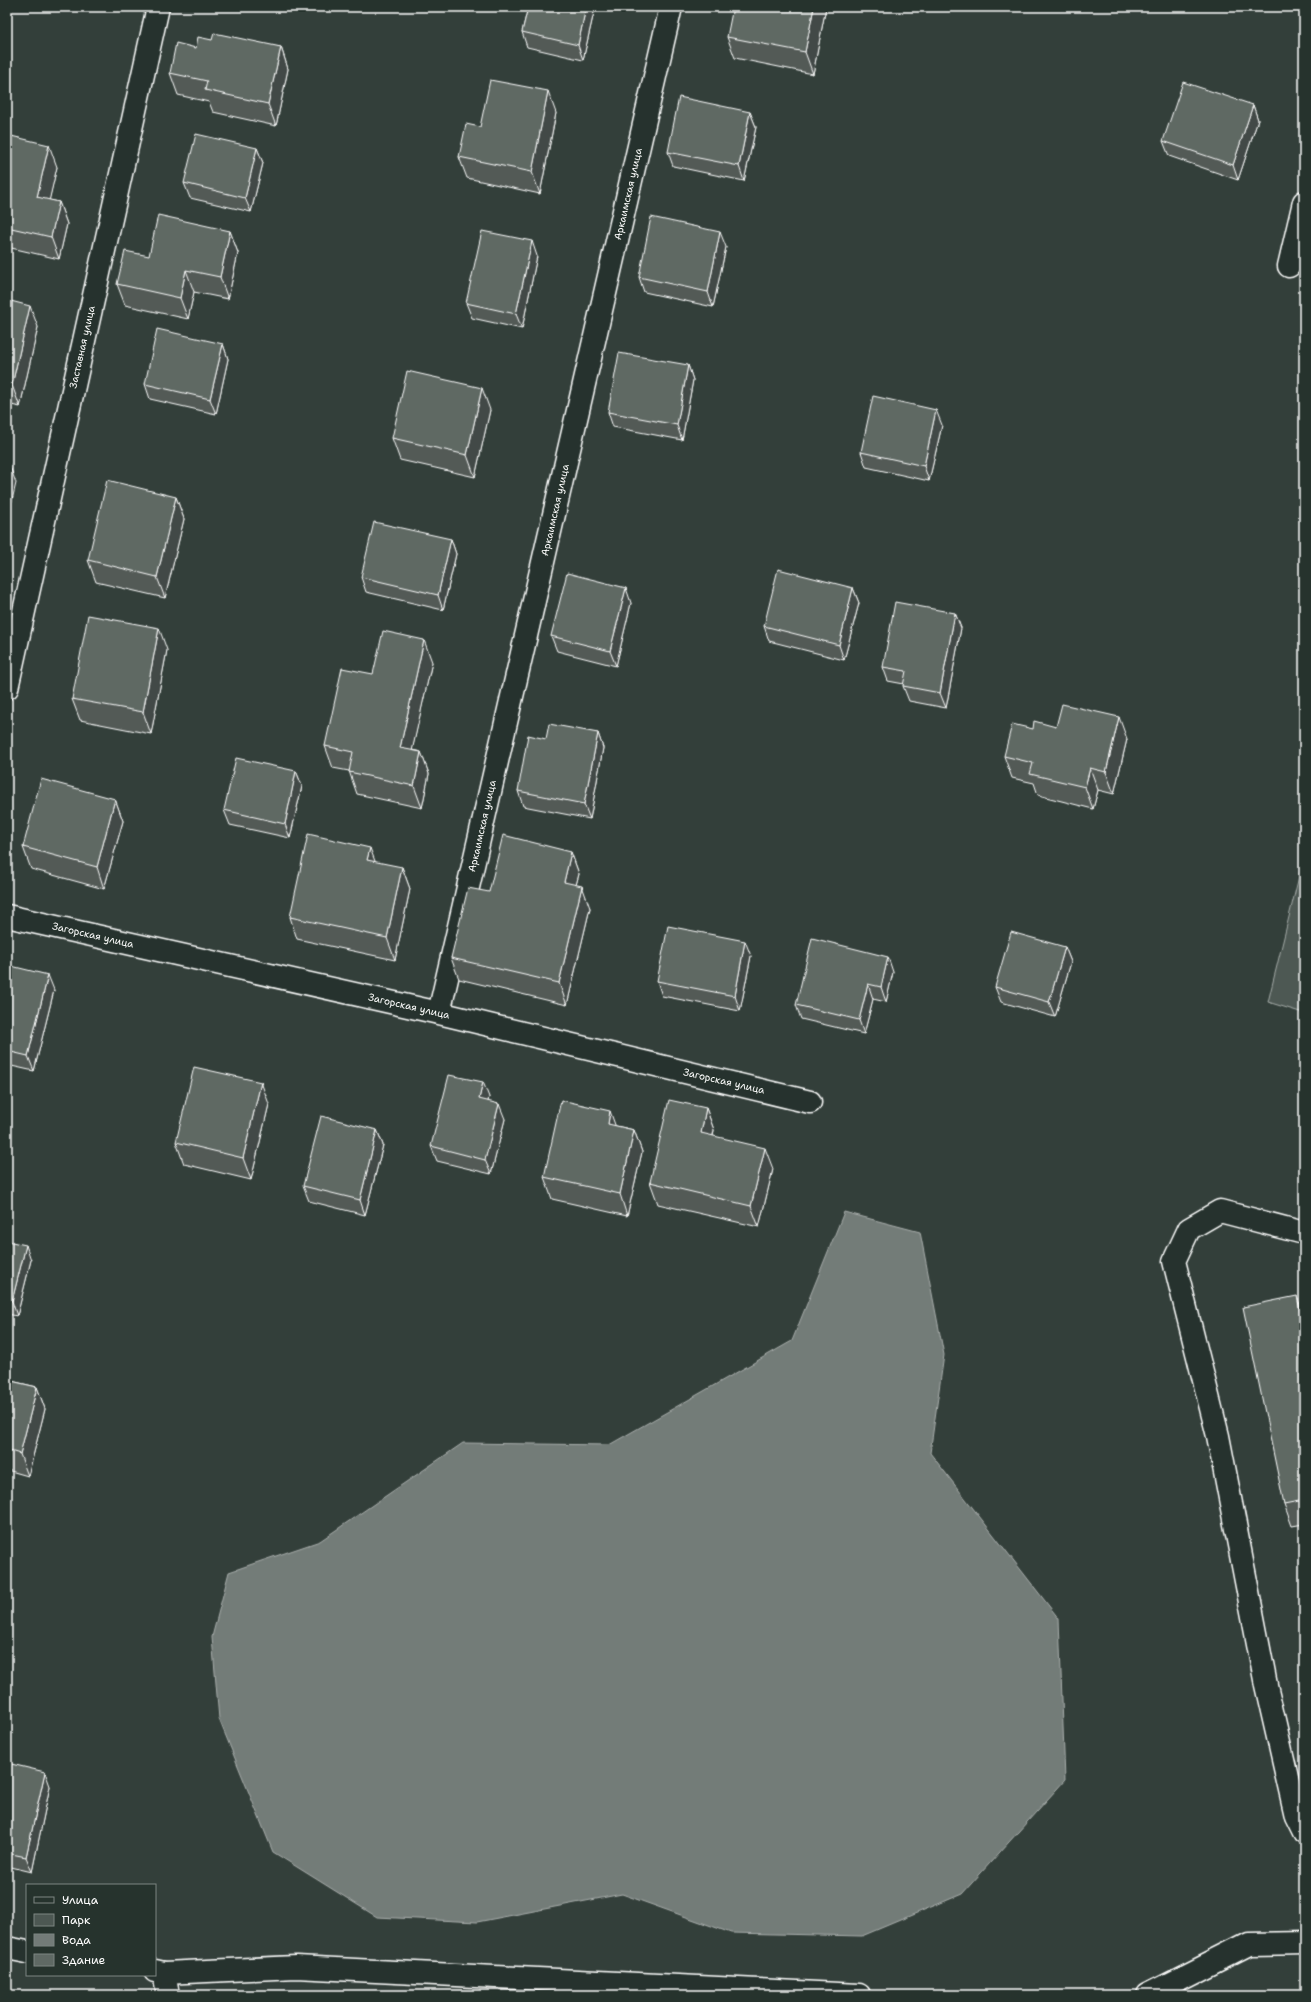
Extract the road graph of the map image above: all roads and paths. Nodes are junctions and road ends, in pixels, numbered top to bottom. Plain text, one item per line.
1 (158, 7) edge
2 (671, 7) edge
3 (1304, 202) edge
4 (1289, 266) dead end
5 (7, 688) edge
6 (7, 916) edge
7 (439, 1012) junction
8 (810, 1102) dead end
9 (1304, 1233) edge
10 (1304, 1832) edge
11 (1304, 1943) edge
12 (7, 1948) edge
13 (26, 1952) edge
14 (160, 1972) edge
15 (168, 1995) edge
16 (859, 1995) edge
17 (1148, 1995) edge

1 - 5 street, Заставная улица
2 - 7 street, Аркаимская улица
3 - 4 street
6 - 7 street, Загорская улица
7 - 8 street, Загорская улица
9 - 10 street
11 - 17 street
12 - 13 street
14 - 15 street
14 - 16 street

